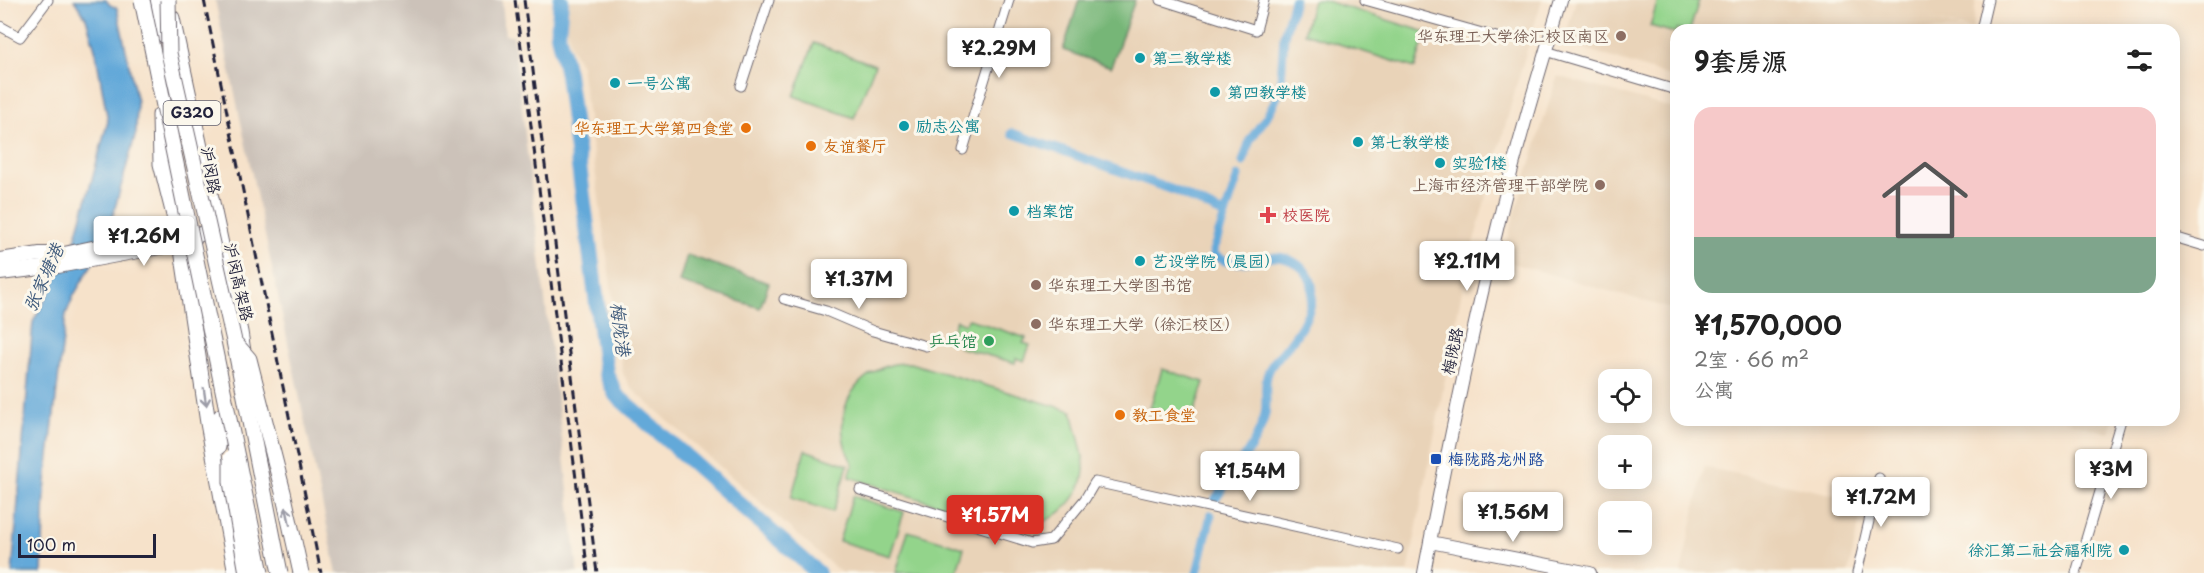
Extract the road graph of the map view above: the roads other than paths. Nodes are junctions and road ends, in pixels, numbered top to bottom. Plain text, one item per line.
1 (48, 0) edge
2 (135, 0) edge
3 (142, 0) edge
4 (160, 0) edge
5 (168, 0) edge
6 (770, 0) edge
7 (1009, 0) edge
8 (1161, 0) edge
9 (1264, 0) edge
10 (1365, 0) edge
11 (1561, 0) edge
12 (1988, 0) edge
13 (1982, 24) edge
14 (0, 26) edge
15 (1500, 38) dead end
16 (1545, 51) junction
17 (169, 53) junction
18 (741, 86) dead end
19 (1670, 88) edge
20 (963, 150) dead end
21 (208, 229) junction
22 (183, 235) junction
23 (2180, 240) edge
24 (2204, 246) edge
25 (0, 260) edge
26 (61, 260) junction
27 (0, 273) edge
28 (784, 299) dead end
29 (193, 318) junction
30 (234, 341) junction
31 (926, 346) dead end
32 (214, 380) junction
33 (221, 416) junction
34 (2119, 426) edge
35 (232, 435) junction
36 (216, 465) junction
37 (1879, 478) dead end
38 (860, 490) dead end
39 (1430, 542) junction
40 (1398, 549) dead end
41 (236, 573) edge
42 (246, 573) edge
43 (256, 573) edge
44 (261, 573) edge
45 (280, 573) edge
46 (287, 573) edge
47 (301, 573) edge
48 (1424, 573) edge
49 (1590, 573) edge
50 (1857, 573) edge
51 (2076, 573) edge

1 - 14 street
2 - 22 main road, G320
3 - 35 main road, bridge
4 - 17 main road, 沪闵高架路, bridge
4 - 21 main road, 沪闵路
5 - 17 main road, bridge
5 - 21 main road, 沪闵路 / G320
6 - 18 street
7 - 20 street
8 - 9 street
10 - 15 street
11 - 16 street, 梅陇路
12 - 13 street
16 - 19 street
16 - 39 street, 梅陇路
17 - 30 main road, 沪闵高架路, bridge
21 - 22 main road
21 - 46 main road, 沪闵路
22 - 26 main road
22 - 29 main road, G320
22 - 32 main road, G320
23 - 24 street
25 - 26 main road
26 - 27 main road
28 - 31 street
29 - 32 main road, G320
29 -> 36 main road, G320
30 - 45 main road, 沪闵高架路, bridge
47 -> 30 main road, bridge
32 - 33 main road, G320
33 - 36 main road
33 - 43 main road, G320
34 - 51 street
35 - 42 main road, bridge
35 - 44 main road, bridge
36 - 41 main road, G320
37 - 50 street
38 - 40 street
39 - 48 street, 梅陇路
39 - 49 street

